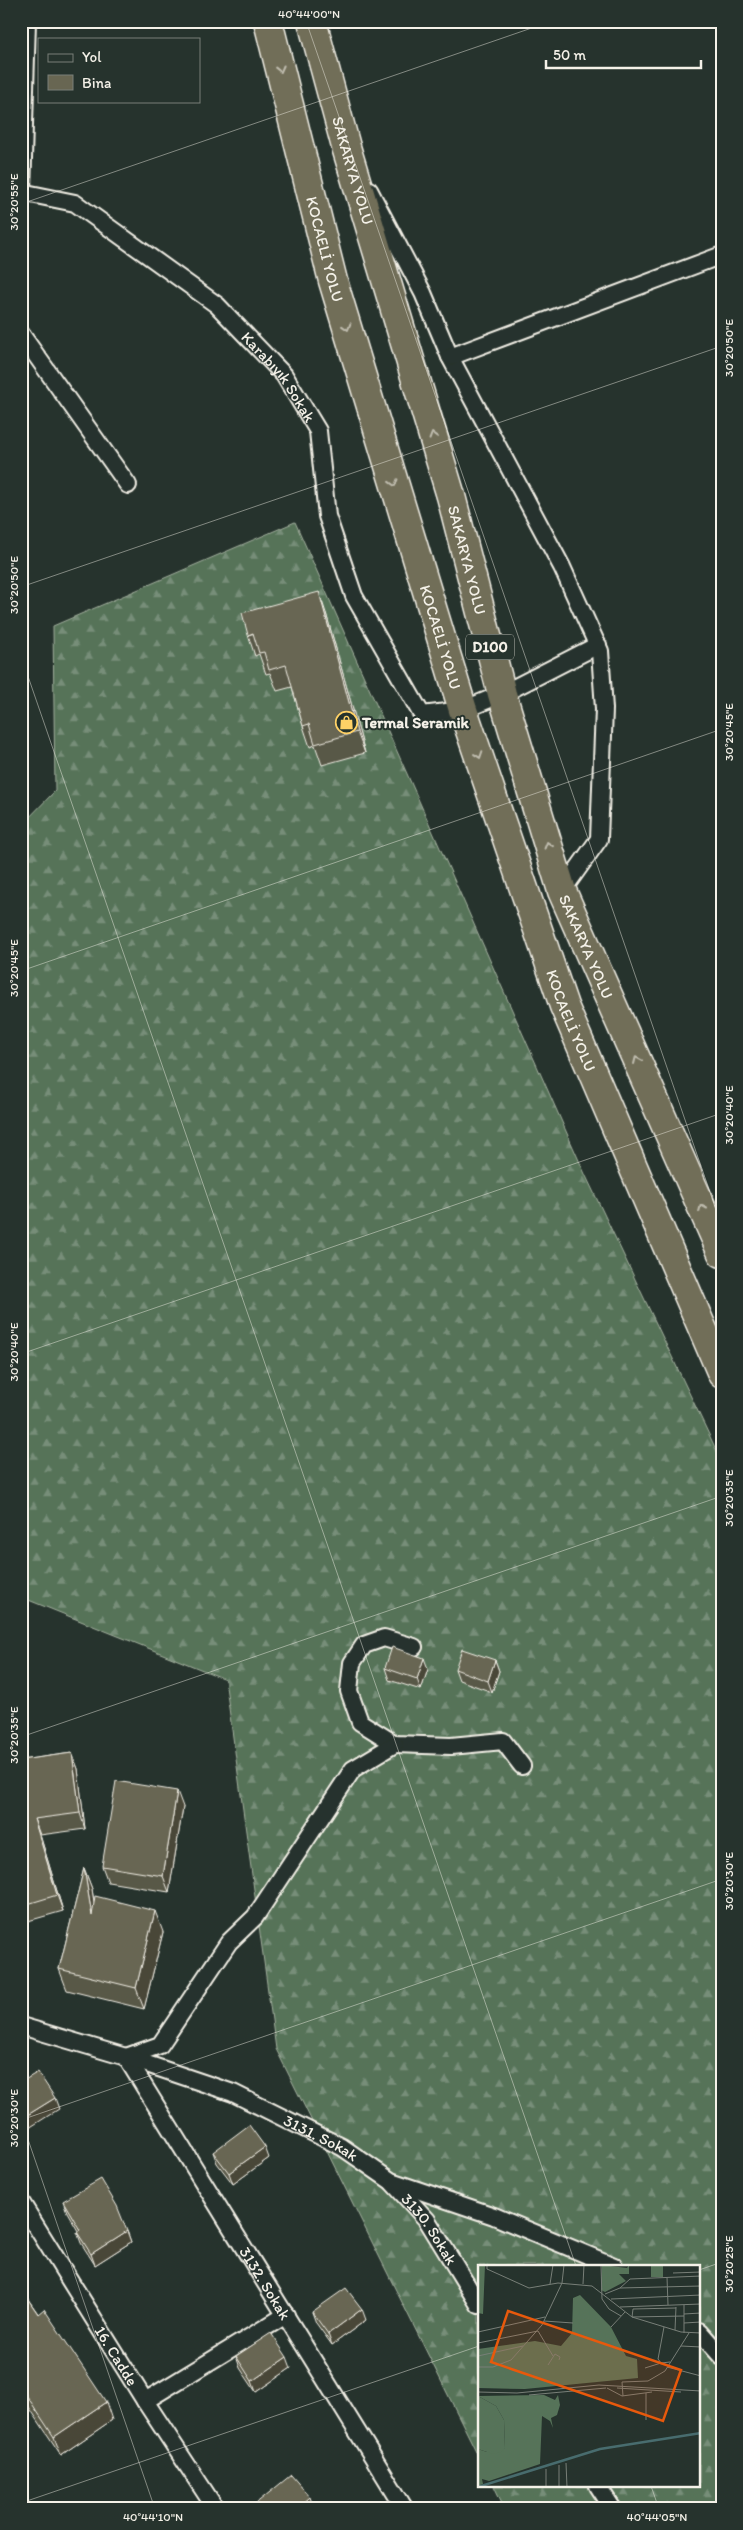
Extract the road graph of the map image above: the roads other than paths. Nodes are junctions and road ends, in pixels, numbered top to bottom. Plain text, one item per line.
1 (27, 21) edge
2 (268, 21) edge
3 (312, 21) edge
4 (346, 147) junction
5 (22, 192) edge
6 (722, 255) edge
7 (21, 334) edge
8 (450, 357) junction
9 (128, 485) dead end
10 (598, 645) junction
11 (502, 694) junction
12 (463, 710) junction
13 (562, 891) junction
14 (722, 1253) edge
15 (722, 1374) edge
16 (414, 1647) dead end
17 (395, 1744) junction
18 (522, 1766) dead end
19 (21, 2026) edge
20 (126, 2057) junction
21 (391, 2181) junction
22 (21, 2202) edge
23 (612, 2265) edge
24 (478, 2303) edge
25 (286, 2315) junction
26 (700, 2332) edge
27 (722, 2357) edge
28 (145, 2401) junction
29 (599, 2488) edge
30 (216, 2509) edge
31 (405, 2509) edge
32 (613, 2509) edge

1 - 5 street
2 -> 12 highway, KOCAELİ YOLU / D100
3 - 4 highway, SAKARYA YOLU / D100
4 - 8 street
11 -> 4 highway, SAKARYA YOLU / D100
5 - 12 street, Karabıyık Sokak
6 - 8 street
7 - 9 street
8 - 10 street
10 - 11 street
10 - 13 street
11 - 12 street
13 -> 11 highway, SAKARYA YOLU / D100
12 -> 15 highway, KOCAELİ YOLU / D100
14 -> 13 highway, SAKARYA YOLU / D100
16 - 17 street
17 - 18 street
17 - 20 street
19 - 20 street, 3131. Sokak
20 - 21 street, 3131. Sokak
20 - 25 street, 3132. Sokak
21 - 23 street, 3131. Sokak
21 - 24 street, 3130. Sokak
22 - 28 street, 16. Cadde
25 - 28 street
25 - 31 street, 3132. Sokak
26 - 27 street
28 - 30 street, 16. Cadde
29 - 32 street

